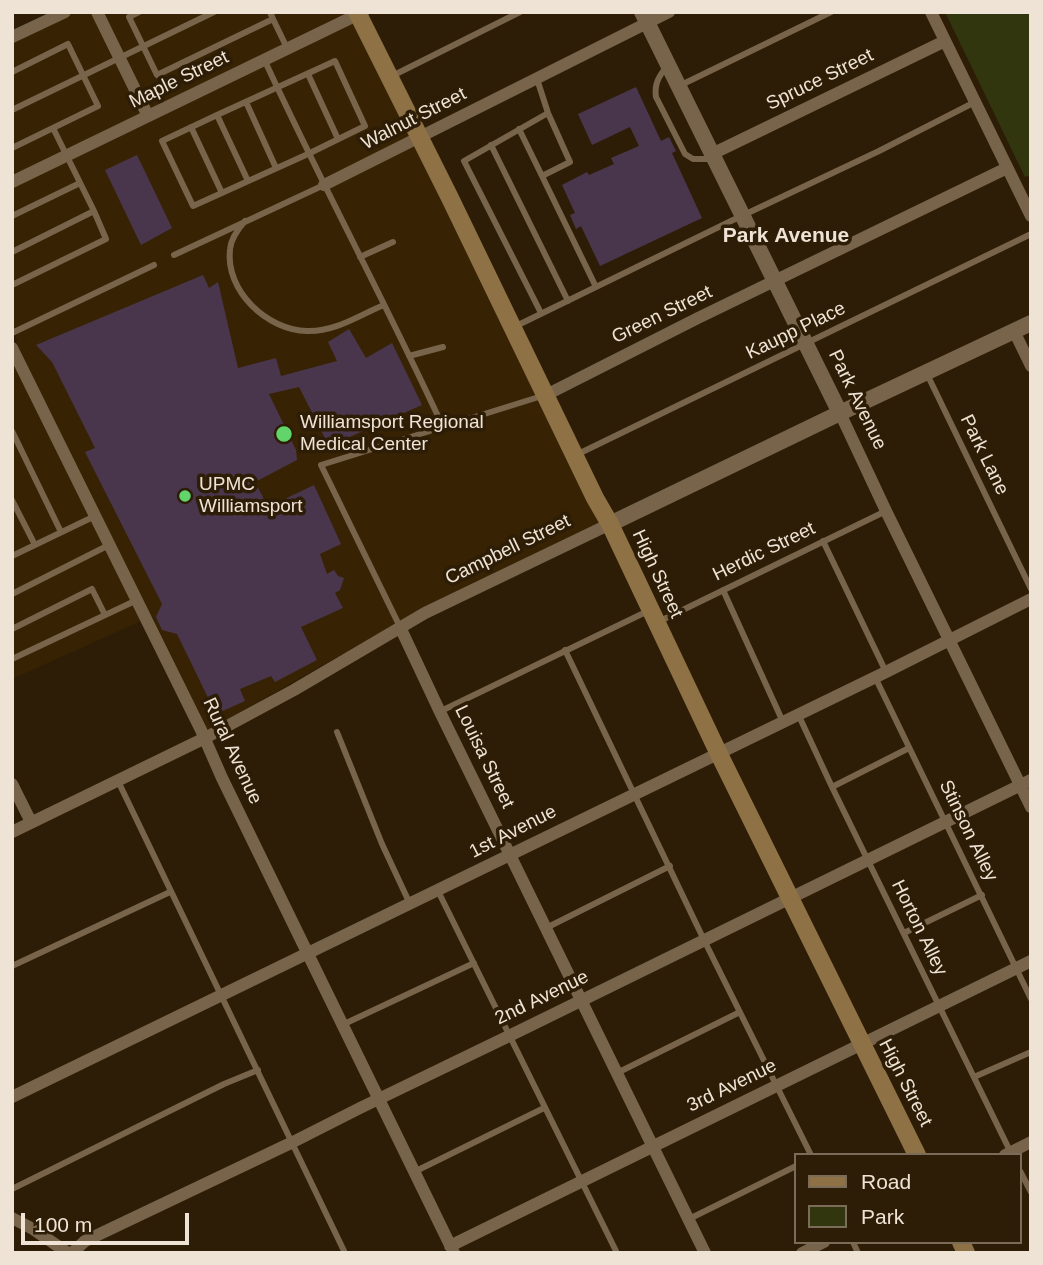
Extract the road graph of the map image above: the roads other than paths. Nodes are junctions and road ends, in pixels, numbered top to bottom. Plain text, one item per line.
1 (65, 12) edge
2 (97, 12) edge
3 (139, 12) edge
4 (215, 12) edge
5 (520, 12) edge
6 (669, 12) edge
7 (831, 12) edge
8 (931, 12) edge
9 (359, 13) edge
10 (272, 16) edge
11 (645, 18) edge
12 (12, 37) edge
13 (945, 41) junction
14 (143, 47) junction
15 (287, 48) junction
16 (120, 58) junction
17 (264, 59) junction
18 (668, 65) junction
19 (12, 72) edge
20 (308, 74) junction
21 (83, 76) junction
22 (389, 78) junction
23 (537, 79) junction
24 (679, 86) junction
25 (277, 87) junction
26 (246, 102) junction
27 (975, 102) junction
28 (12, 110) edge
29 (548, 113) junction
30 (217, 115) junction
31 (148, 116) junction
32 (191, 127) junction
33 (53, 128) junction
34 (519, 129) junction
35 (419, 136) junction
36 (338, 139) junction
37 (491, 145) junction
38 (12, 148) edge
39 (308, 154) junction
40 (68, 156) junction
41 (713, 156) junction
42 (276, 168) junction
43 (1007, 168) junction
44 (542, 176) junction
45 (248, 181) junction
46 (12, 182) edge
47 (80, 183) junction
48 (324, 185) junction
49 (222, 193) junction
50 (93, 211) junction
51 (743, 215) junction
52 (12, 216) edge
53 (1031, 216) edge
54 (245, 221) junction
55 (1031, 234) edge
56 (393, 242) dead end
57 (12, 252) edge
58 (174, 256) dead end
59 (360, 257) junction
60 (154, 265) dead end
61 (775, 281) junction
62 (12, 285) edge
63 (596, 287) junction
64 (568, 301) junction
65 (384, 305) junction
66 (541, 313) junction
67 (1031, 323) edge
68 (513, 327) junction
69 (1014, 331) junction
70 (12, 333) edge
71 (806, 344) junction
72 (443, 347) dead end
73 (12, 348) edge
74 (409, 356) junction
75 (1031, 366) edge
76 (926, 372) junction
77 (546, 395) junction
78 (840, 412) junction
79 (443, 427) junction
80 (12, 431) edge
81 (575, 456) junction
82 (321, 465) joint
83 (12, 500) edge
84 (886, 511) junction
85 (95, 516) junction
86 (610, 524) junction
87 (61, 532) junction
88 (823, 541) junction
89 (35, 545) junction
90 (109, 545) junction
91 (12, 556) edge
92 (1031, 589) edge
93 (723, 590) junction
94 (12, 594) edge
95 (1031, 599) edge
96 (137, 600) junction
97 (105, 615) junction
98 (653, 616) junction
99 (400, 627) junction
100 (12, 629) edge
101 (950, 641) junction
102 (565, 650) junction
103 (12, 659) edge
104 (880, 675) junction
105 (440, 712) junction
106 (798, 714) junction
107 (783, 722) junction
108 (337, 732) dead end
109 (205, 738) junction
110 (909, 748) junction
111 (718, 752) junction
112 (118, 781) junction
113 (1026, 783) edge
114 (12, 784) edge
115 (832, 787) junction
116 (634, 794) junction
117 (1031, 807) edge
118 (945, 821) junction
119 (31, 822) junction
120 (12, 832) edge
121 (510, 854) junction
122 (867, 860) junction
123 (670, 866) junction
124 (438, 891) junction
125 (170, 892) junction
126 (982, 895) junction
127 (790, 897) junction
128 (410, 904) junction
129 (546, 928) junction
130 (904, 933) junction
131 (704, 940) junction
132 (307, 953) junction
133 (1031, 961) edge
134 (474, 963) junction
135 (12, 966) edge
136 (1016, 968) junction
137 (221, 996) junction
138 (1031, 999) edge
139 (582, 1000) junction
140 (940, 1006) junction
141 (740, 1012) junction
142 (342, 1025) junction
143 (509, 1036) junction
144 (862, 1043) junction
145 (1031, 1052) edge
146 (258, 1070) junction
147 (617, 1073) junction
148 (974, 1077) junction
149 (776, 1086) junction
150 (12, 1097) edge
151 (378, 1099) junction
152 (544, 1108) junction
153 (293, 1142) junction
154 (1031, 1142) edge
155 (653, 1147) junction
156 (810, 1153) edge
157 (916, 1153) edge
158 (1010, 1153) edge
159 (1012, 1153) edge
160 (794, 1167) edge
161 (414, 1172) junction
162 (1022, 1175) edge
163 (582, 1181) junction
164 (12, 1189) edge
165 (1031, 1192) edge
166 (12, 1218) edge
167 (689, 1219) junction
168 (820, 1244) edge
169 (452, 1249) edge
170 (70, 1253) edge
171 (345, 1253) edge
172 (617, 1253) edge
173 (705, 1253) edge
174 (802, 1253) edge

1 - 12 street
2 - 16 street
3 - 14 lane
4 - 14 lane
5 - 22 lane
6 - 11 street, Walnut Street
7 - 24 lane
8 - 13 street
9 - 15 street, Maple Street
9 - 22 main road, High Street
10 - 14 lane
10 - 15 lane
11 - 18 street, Park Avenue
11 - 23 street, Walnut Street
13 - 27 street
13 - 41 street, Spruce Street
14 - 16 lane
15 - 17 street, Maple Street
16 - 21 lane
16 - 31 street
17 - 25 lane
17 - 31 street, Maple Street
18 - 24 street, Park Avenue
18 - 41 lane
19 - 21 lane
20 - 25 lane
20 - 36 lane
20 - 36 lane
21 - 28 lane
21 - 33 lane
22 - 35 main road, High Street
23 - 29 lane
23 - 35 street, Walnut Street
24 - 41 street, Park Avenue
25 - 26 lane
25 - 39 lane
26 - 30 lane
26 - 42 lane
27 - 43 street
27 - 51 lane
29 - 34 lane
29 - 44 lane
30 - 32 lane
30 - 45 lane
31 - 40 street, Maple Street
32 - 49 lane
32 - 49 lane
33 - 38 lane
33 - 40 lane
34 - 37 lane
34 - 44 lane
35 - 48 street, Walnut Street
35 - 68 main road, High Street
36 - 39 lane
37 - 64 lane
37 - 66 lane
39 - 42 lane
39 - 48 lane
40 - 46 street, Maple Street
40 - 47 lane
41 - 51 street, Park Avenue
42 - 45 lane
43 - 53 street
43 - 61 street, Green Street
44 - 63 lane
45 - 49 lane
47 - 50 lane
47 - 52 lane
48 - 54 lane, Walnut Street
48 - 59 lane
50 - 57 lane
50 - 62 lane
51 - 61 street, Park Avenue
51 - 63 lane
54 - 58 lane, Walnut Street
54 - 65 lane
55 - 71 lane, Kaupp Place
56 - 59 lane
59 - 65 lane
60 - 70 lane
61 - 71 street, Park Avenue
61 - 77 street, Green Street
63 - 64 lane
64 - 66 lane
65 - 74 lane
66 - 68 lane
67 - 69 street, Campbell Street
68 - 77 main road, High Street
69 - 75 street
69 - 76 street, Campbell Street
71 - 78 street, Park Avenue
71 - 81 lane, Kaupp Place
72 - 74 lane
73 - 85 street, Rural Avenue
74 - 79 lane
76 - 78 street, Campbell Street
76 - 92 lane, Park Lane
77 - 79 lane, Green Street
77 - 81 main road, High Street
78 - 84 street, Park Avenue
78 - 86 street, Campbell Street
79 - 82 lane, Green Street
80 - 87 lane
81 - 86 main road, High Street
82 - 99 lane, Louisa Street
83 - 89 lane
84 - 88 lane, Herdic Street
84 - 101 street, Park Avenue
85 - 87 lane
85 - 90 street, Rural Avenue
86 - 98 main road, High Street
86 - 99 street, Campbell Street
87 - 89 lane
88 - 93 lane, Herdic Street
88 - 104 lane, Stinson Alley
89 - 91 lane
90 - 94 lane
90 - 96 street, Rural Avenue
93 - 98 lane, Herdic Street
93 - 107 lane
95 - 101 street, 1st Avenue
96 - 97 lane
96 - 109 street, Rural Avenue
97 - 100 lane
97 - 103 lane
98 - 102 lane, Herdic Street
98 - 111 main road, High Street
99 - 105 street, Louisa Street
99 - 109 street, Campbell Street
101 - 104 street, 1st Avenue
101 - 113 street, Park Avenue
102 - 105 lane, Herdic Street
102 - 116 lane
104 - 106 street, 1st Avenue
104 - 110 lane, Stinson Alley
105 - 121 street, Louisa Street
106 - 107 street, 1st Avenue
106 - 115 lane, Horton Alley
107 - 111 street, 1st Avenue
108 - 128 lane
109 - 112 street, Campbell Street
109 - 132 street, Rural Avenue
110 - 115 lane
110 - 118 lane, Stinson Alley
111 - 116 street, 1st Avenue
111 - 127 main road, High Street
112 - 119 street, Campbell Street
112 - 125 lane
113 - 117 street, Park Avenue
113 - 118 street, 2nd Avenue
114 - 119 street
115 - 122 lane, Horton Alley
116 - 121 street, 1st Avenue
116 - 123 lane
118 - 122 street, 2nd Avenue
118 - 126 lane, Stinson Alley
119 - 120 street, Campbell Street
121 - 124 street, 1st Avenue
121 - 129 street, Louisa Street
122 - 127 street, 2nd Avenue
122 - 130 lane, Horton Alley
123 - 129 lane
123 - 131 lane
124 - 128 street, 1st Avenue
124 - 134 lane
125 - 135 lane
125 - 137 lane
126 - 130 lane
126 - 136 lane, Stinson Alley
127 - 131 street, 2nd Avenue
127 - 144 main road, High Street
128 - 132 street, 1st Avenue
129 - 139 street, Louisa Street
130 - 140 lane, Horton Alley
131 - 139 street, 2nd Avenue
131 - 141 lane
132 - 137 street, 1st Avenue
132 - 142 street, Rural Avenue
133 - 136 street, 3rd Avenue
134 - 142 lane
134 - 143 lane
136 - 138 lane, Stinson Alley
136 - 140 street, 3rd Avenue
137 - 146 lane
137 - 150 street, 1st Avenue
139 - 143 street, 2nd Avenue
139 - 147 street, Louisa Street
140 - 144 street, 3rd Avenue
140 - 148 lane, Horton Alley
141 - 147 lane
141 - 149 lane
142 - 151 street, Rural Avenue
143 - 151 street, 2nd Avenue
143 - 152 lane
144 - 149 street, 3rd Avenue
144 - 157 main road, High Street
145 - 148 lane
146 - 153 lane
146 - 164 lane
147 - 155 street, Louisa Street
148 - 158 lane, Horton Alley
149 - 155 street, 3rd Avenue
149 - 156 lane
151 - 153 street, 2nd Avenue
151 - 161 street, Rural Avenue
152 - 161 lane
152 - 163 lane
153 - 170 street, 2nd Avenue
153 - 171 lane
154 - 159 street
155 - 163 street, 3rd Avenue
155 - 167 street, Louisa Street
160 - 167 lane
161 - 169 street, Rural Avenue
162 - 165 lane
163 - 169 street, 3rd Avenue
163 - 172 lane
166 - 170 street
167 - 173 street, Louisa Street
168 - 174 street

